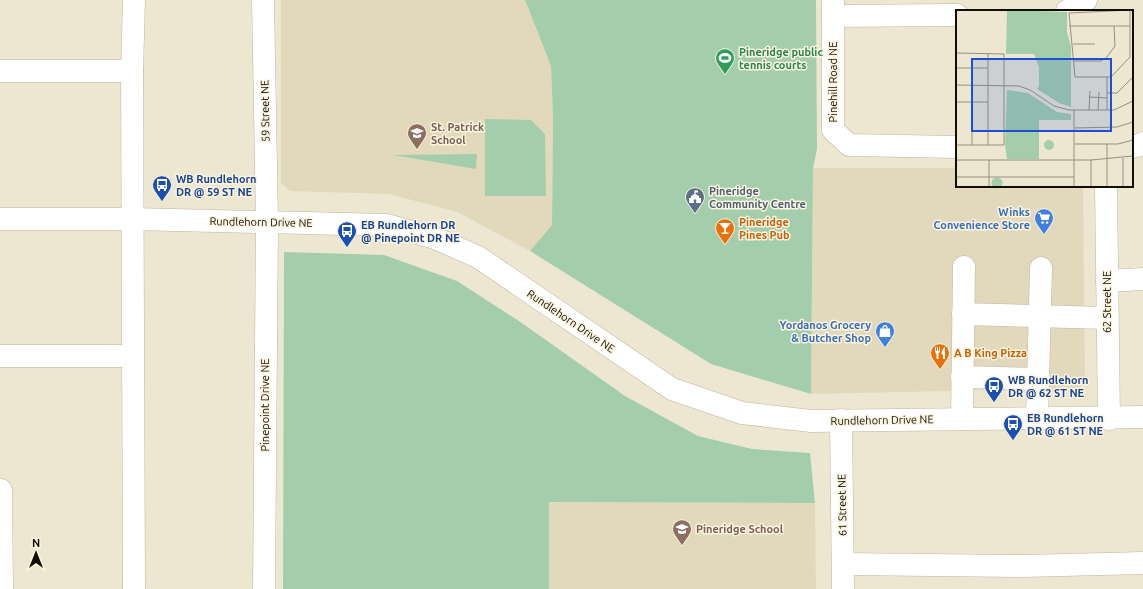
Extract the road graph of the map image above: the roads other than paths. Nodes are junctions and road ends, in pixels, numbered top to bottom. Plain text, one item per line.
1 (134, 0) edge
2 (263, 0) edge
3 (1086, 0) edge
4 (833, 8) edge
5 (1069, 10) edge
6 (956, 15) edge
7 (0, 72) edge
8 (132, 72) junction
9 (1143, 143) edge
10 (1133, 146) edge
11 (956, 147) edge
12 (1106, 187) edge
13 (0, 219) edge
14 (132, 219) junction
15 (267, 222) junction
16 (964, 267) dead end
17 (1041, 268) dead end
18 (1143, 279) edge
19 (1107, 282) junction
20 (964, 314) junction
21 (1040, 317) junction
22 (1107, 318) junction
23 (0, 356) edge
24 (132, 356) junction
25 (962, 377) junction
26 (1039, 379) junction
27 (1143, 417) edge
28 (962, 419) junction
29 (1037, 419) junction
30 (1109, 419) junction
31 (841, 420) junction
32 (1, 490) edge
33 (1143, 563) edge
34 (843, 564) junction
35 (2, 589) edge
36 (134, 589) edge
37 (264, 589) edge
38 (843, 589) edge

1 - 8 street
2 - 15 street, 59 Street NE
3 - 5 street
4 - 6 street
4 - 11 street, Pinehill Road NE
7 - 8 street
8 - 14 street
9 - 10 street
12 - 19 street, 62 Street NE
13 - 14 street, Rundlehorn Drive NE
14 - 15 street, Rundlehorn Drive NE
14 - 24 street
15 - 31 street, Rundlehorn Drive NE
15 - 37 street, Pinepoint Drive NE
16 - 20 street
17 - 21 street
18 - 19 street
19 - 22 street, 62 Street NE
20 - 21 street
20 - 25 street
21 - 22 street
21 - 26 street
22 - 30 street, 62 Street NE
23 - 24 street
24 - 36 street
25 - 26 street
25 - 28 street
26 - 29 street
27 - 30 street, Rundlehorn Drive NE
28 - 29 street, Rundlehorn Drive NE
28 - 31 street, Rundlehorn Drive NE
29 - 30 street, Rundlehorn Drive NE
31 - 34 street, 61 Street NE
32 - 35 street
33 - 34 street
34 - 38 street, 61 Street NE

